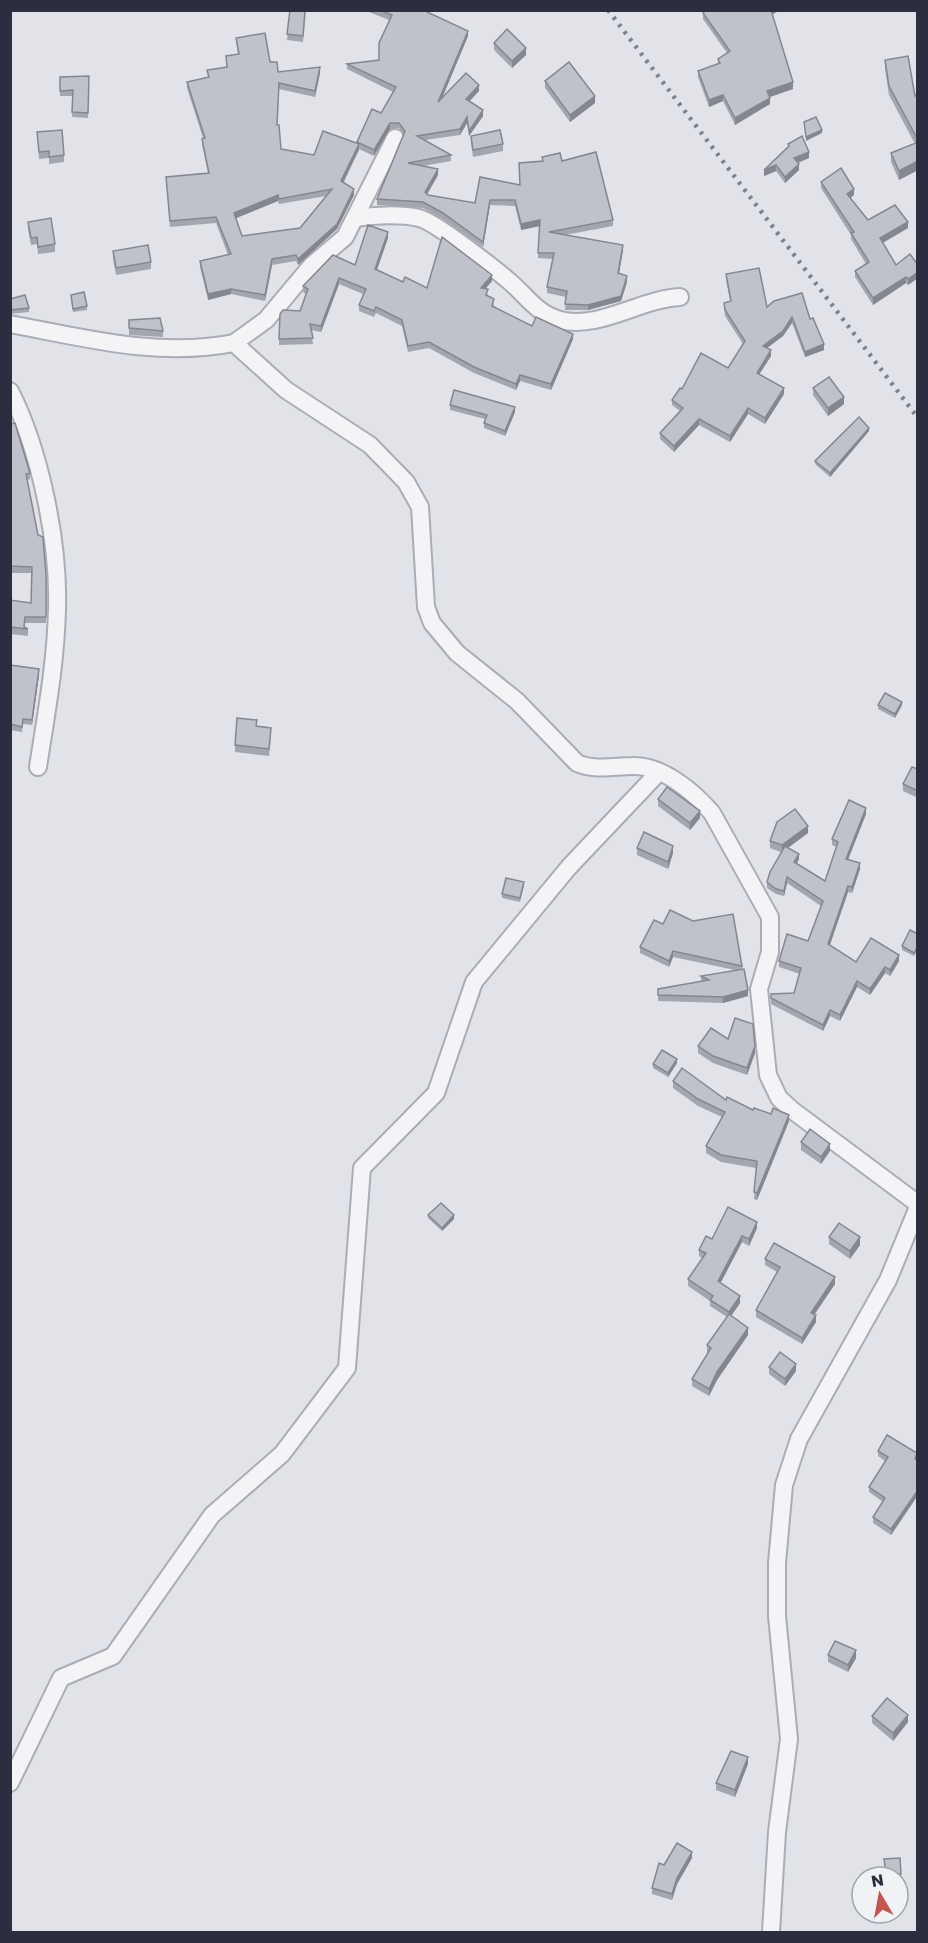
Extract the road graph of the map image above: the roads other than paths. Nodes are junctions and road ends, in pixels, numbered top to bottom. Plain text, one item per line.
1 (395, 138) dead end
2 (356, 218) junction
3 (680, 297) dead end
4 (10, 324) edge
5 (234, 343) junction
6 (10, 391) edge
7 (38, 767) dead end
8 (659, 772) junction
9 (918, 1206) edge
10 (10, 1784) edge
11 (771, 1932) edge

1 - 2 street
2 - 3 street
2 - 5 street
4 - 5 street
5 - 8 street
6 - 7 street
8 - 9 street
8 - 10 street
9 - 11 street

